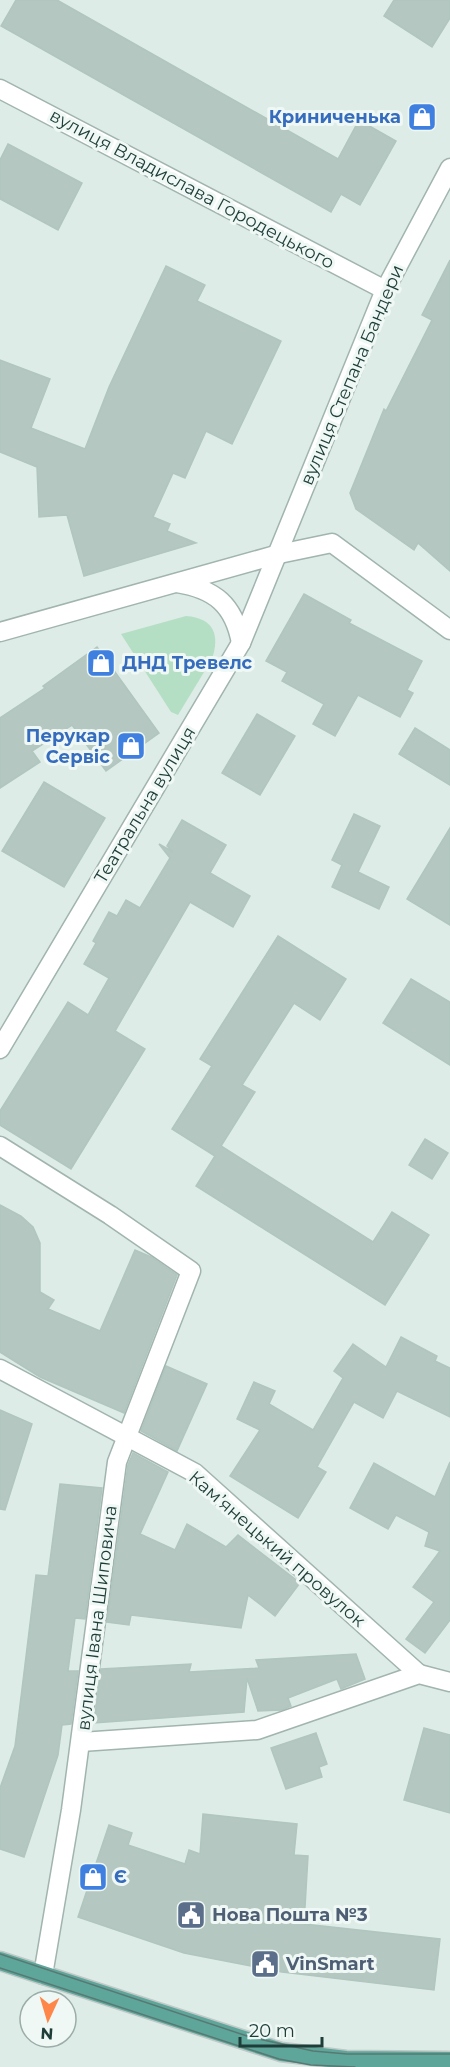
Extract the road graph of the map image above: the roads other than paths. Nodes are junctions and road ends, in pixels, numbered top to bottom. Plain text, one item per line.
1 (0, 89) edge
2 (450, 168) edge
3 (385, 290) junction
4 (279, 554) junction
5 (176, 582) junction
6 (450, 630) edge
7 (0, 632) edge
8 (241, 643) junction
9 (0, 1049) edge
10 (0, 1146) edge
11 (0, 1369) edge
12 (126, 1436) junction
13 (419, 1674) junction
14 (450, 1682) edge
15 (81, 1742) junction
16 (0, 1961) edge
17 (43, 1976) junction
18 (450, 2061) edge

1 - 3 street, вулиця Владислава Городецького
2 - 3 street, вулиця Степана Бандери
3 - 4 street, вулиця Степана Бандери
4 - 5 street
4 - 6 street
4 - 8 street, Театральна вулиця
5 - 7 street
5 - 8 street
8 - 9 street, Театральна вулиця
10 - 12 street, вулиця Івана Шиповича
11 - 12 street, Камʼянецький провулок
12 - 13 street, Камʼянецький провулок
12 - 15 street, вулиця Івана Шиповича
13 - 14 street
13 - 15 street
15 - 17 street, вулиця Івана Шиповича
16 - 17 main road
17 - 18 main road

